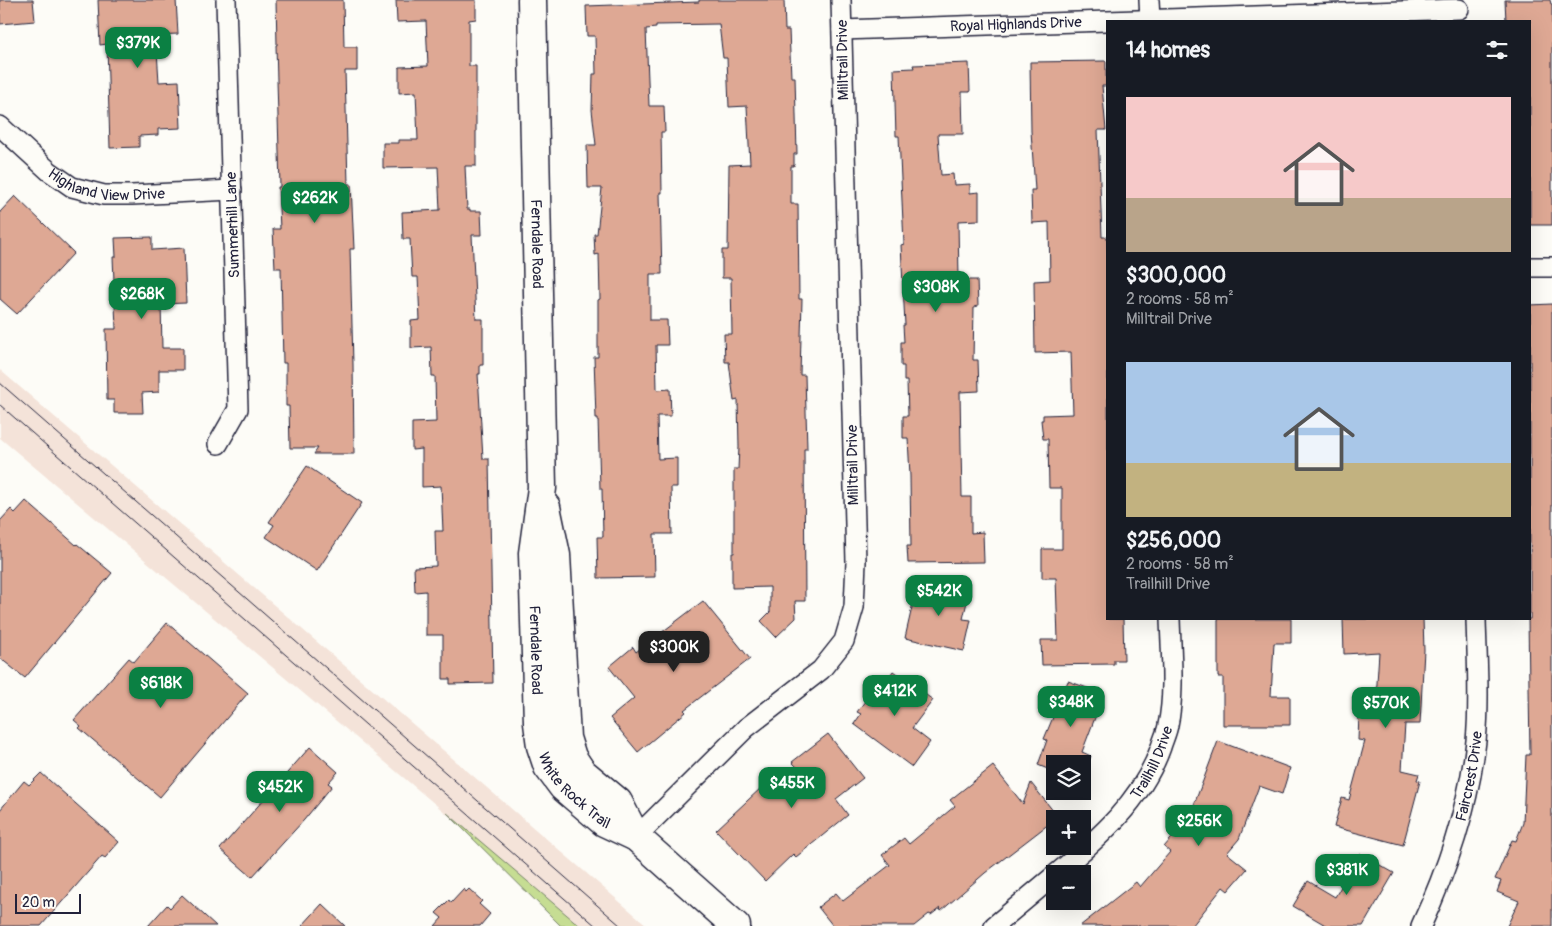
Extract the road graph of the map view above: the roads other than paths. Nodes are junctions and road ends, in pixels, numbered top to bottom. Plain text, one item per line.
1 (226, 0) edge
2 (532, 0) edge
3 (841, 0) edge
4 (1459, 10) edge
5 (1150, 13) edge
6 (842, 30) junction
7 (0, 126) edge
8 (232, 190) junction
9 (1531, 267) edge
10 (1552, 267) edge
11 (218, 444) dead end
12 (542, 488) junction
13 (1170, 620) edge
14 (1476, 620) edge
15 (565, 721) joint
16 (538, 723) joint
17 (636, 837) junction
18 (1067, 865) edge
19 (1046, 882) edge
20 (736, 926) edge
21 (994, 926) edge
22 (1421, 926) edge

1 - 8 street, Summerhill Lane
2 - 12 street, Ferndale Road
3 - 6 street, Milltrail Drive
4 - 5 street, Royal Highlands Drive
5 - 6 street, Royal Highlands Drive
6 - 17 street, Milltrail Drive
7 - 8 street, Highland View Drive
8 - 11 street, Summerhill Lane
9 - 10 street
12 - 15 street, Ferndale Road
12 - 16 street, Ferndale Road
13 - 18 street, Trailhill Drive
14 - 22 street, Faircrest Drive
15 - 17 street, White Rock Trail
16 - 17 street, White Rock Trail
17 - 20 street, White Rock Trail
19 - 21 street, Trailhill Drive

